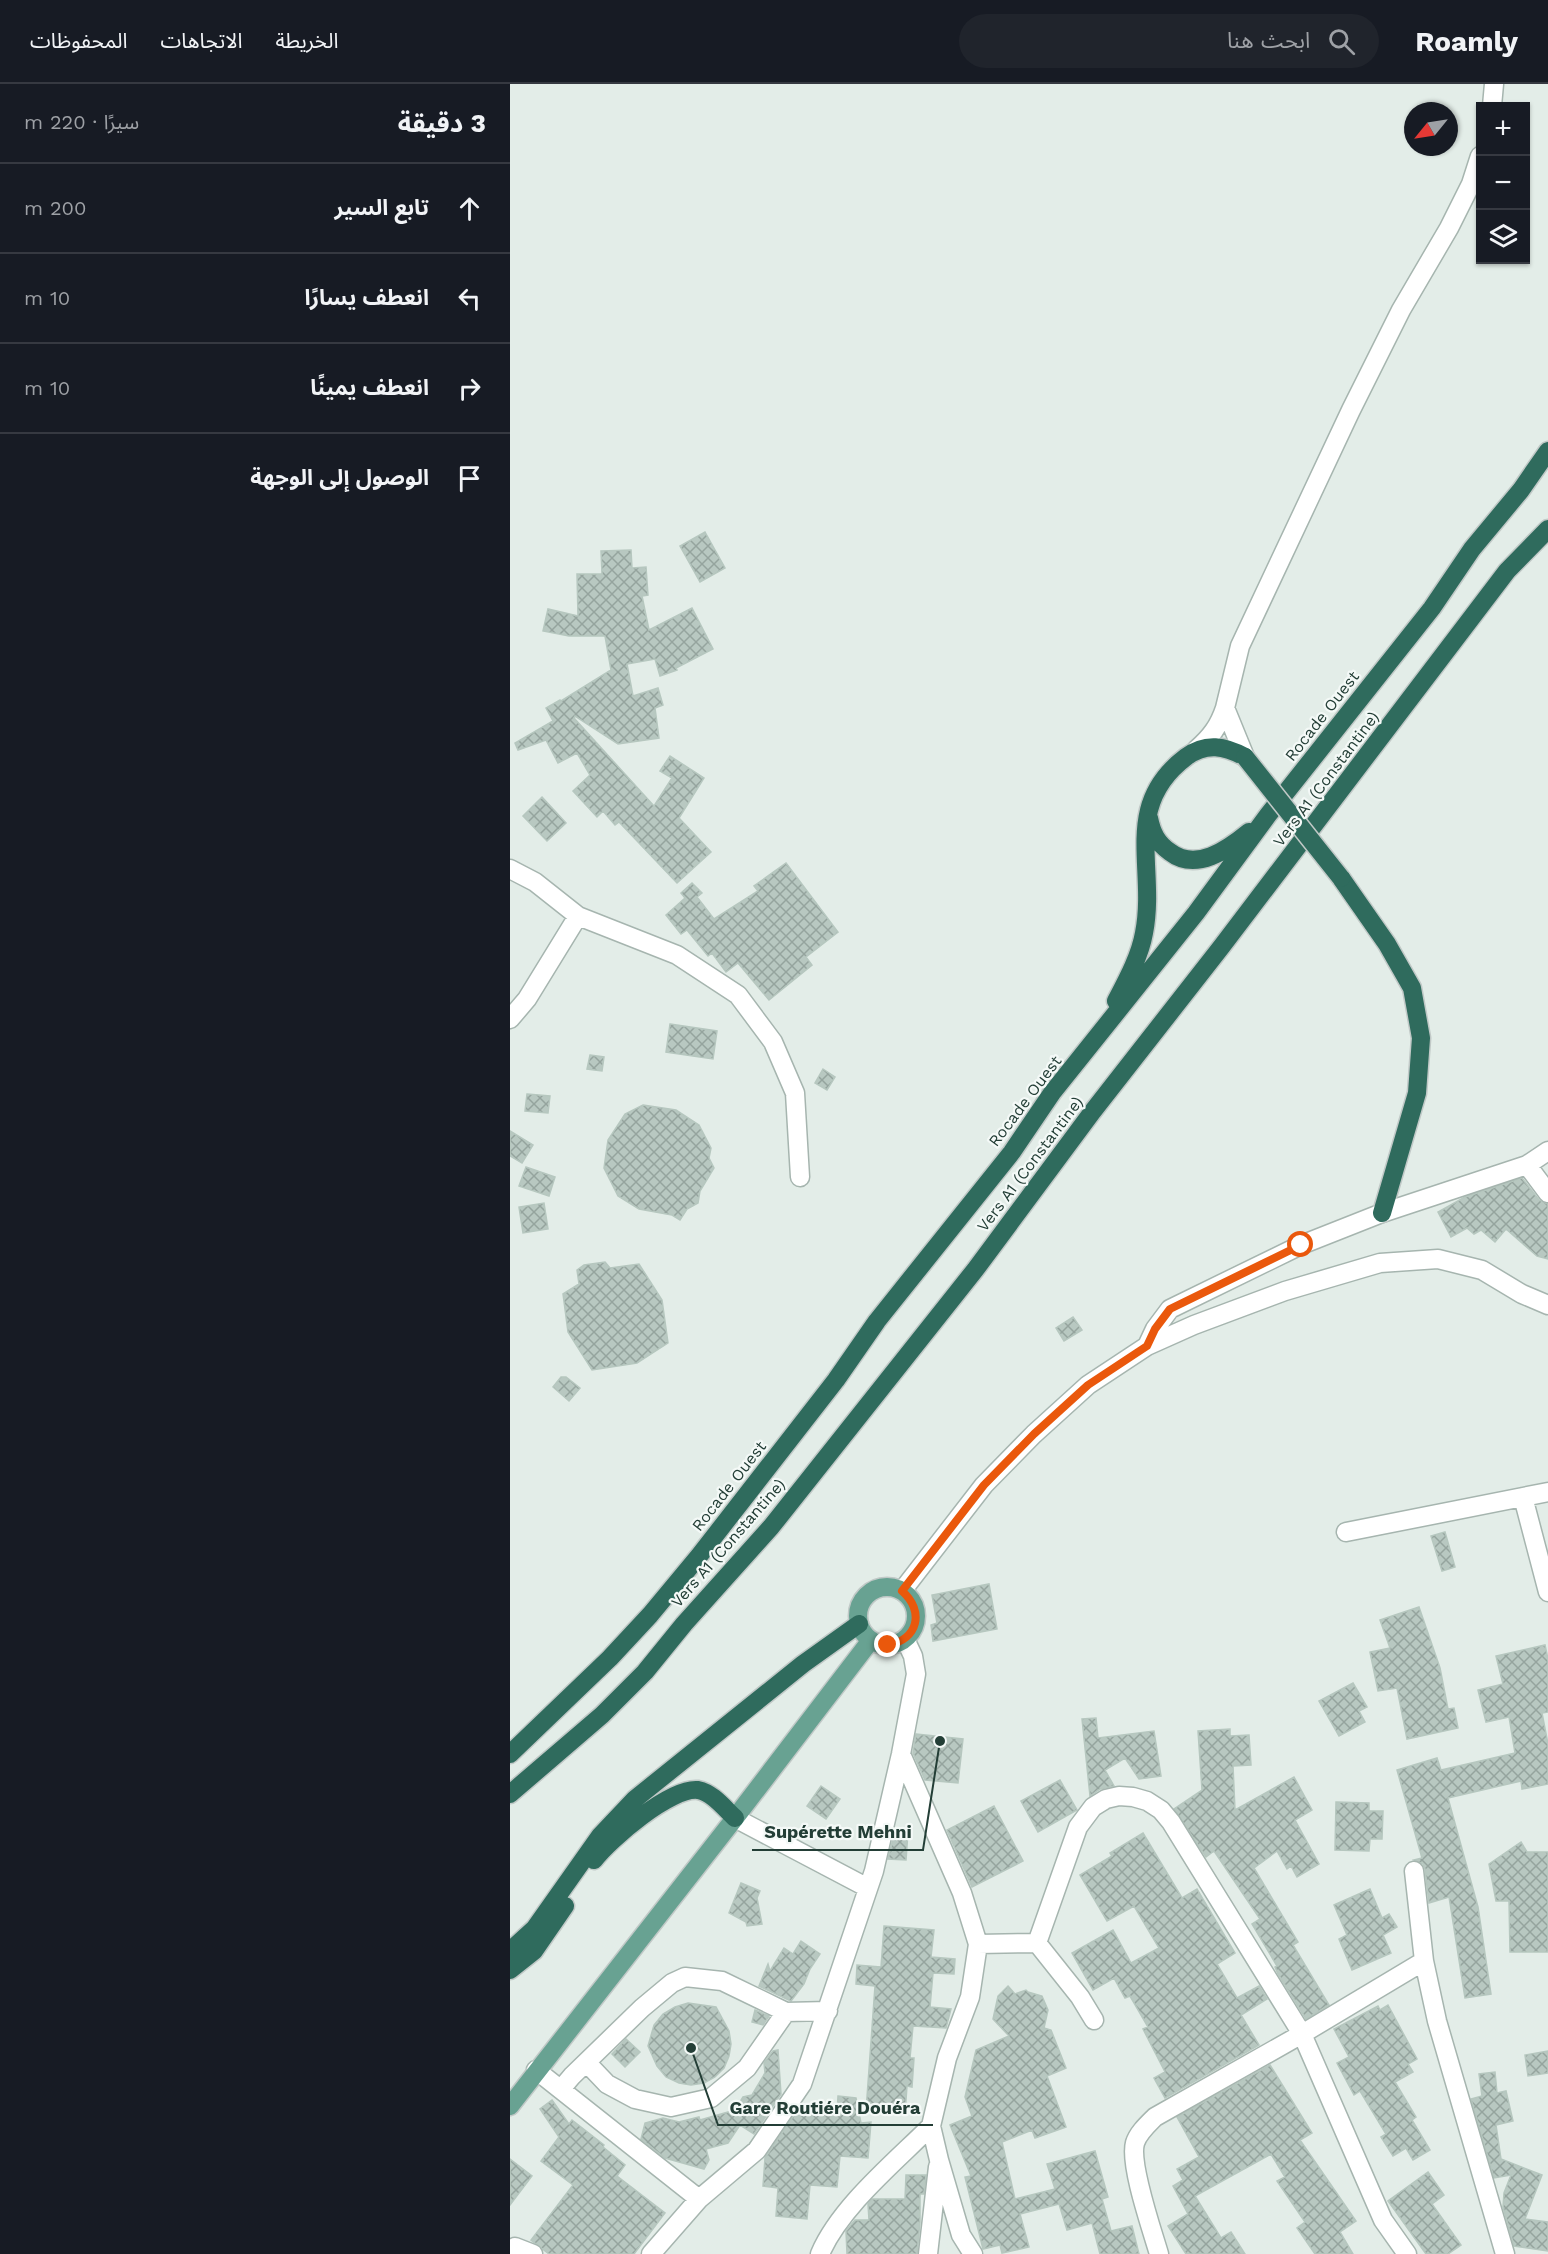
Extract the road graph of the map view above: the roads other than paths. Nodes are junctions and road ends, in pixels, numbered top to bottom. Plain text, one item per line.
1 (1494, 84) edge
2 (1492, 102) edge
3 (1476, 168) edge
4 (1548, 451) edge
5 (1548, 529) edge
6 (1225, 708) junction
7 (1196, 750) junction
8 (1245, 757) junction
9 (1150, 804) junction
10 (1268, 815) junction
11 (510, 869) edge
12 (578, 916) junction
13 (510, 1018) edge
14 (1101, 1034) junction
15 (1548, 1151) edge
16 (1527, 1165) junction
17 (800, 1177) dead end
18 (1548, 1193) edge
19 (1382, 1213) junction
20 (1548, 1305) edge
21 (1147, 1346) junction
22 (1548, 1492) edge
23 (1523, 1497) junction
24 (1346, 1532) dead end
25 (902, 1591) junction
26 (1548, 1592) edge
27 (859, 1624) junction
28 (905, 1639) junction
29 (871, 1640) junction
30 (510, 1754) edge
31 (901, 1754) junction
32 (510, 1794) edge
33 (635, 1799) junction
34 (735, 1818) junction
35 (613, 1840) junction
36 (1414, 1871) dead end
37 (868, 1888) junction
38 (1037, 1943) junction
39 (978, 1944) junction
40 (510, 1951) edge
41 (1424, 1961) junction
42 (510, 1970) edge
43 (828, 2011) junction
44 (786, 2012) junction
45 (1094, 2020) dead end
46 (1302, 2034) junction
47 (586, 2063) junction
48 (536, 2070) junction
49 (561, 2089) junction
50 (510, 2106) edge
51 (931, 2126) junction
52 (939, 2160) junction
53 (699, 2199) junction
54 (510, 2250) edge
55 (533, 2254) edge
56 (651, 2254) edge
57 (820, 2254) edge
58 (928, 2254) edge
59 (973, 2254) edge
60 (1159, 2254) edge
61 (1407, 2254) edge
62 (1505, 2254) edge

1 - 2 street
3 - 6 street
4 - 10 highway, Rocade Ouest
5 - 32 highway, Vers A1 (Constantine)
6 - 7 street
6 - 8 street
7 - 8 highway
7 - 9 highway
8 - 19 highway, bridge
9 - 10 highway
9 - 14 highway
10 - 14 highway, Rocade Ouest
11 - 12 street
12 - 13 street
12 - 17 street
14 - 30 highway, Rocade Ouest
15 - 16 street
16 - 18 street
16 - 19 street
19 - 21 street
20 - 21 street
21 - 25 street
22 - 23 street
23 - 24 street
23 - 26 street
25 - 27 main road
25 - 28 main road
27 - 29 main road
27 - 33 highway
28 - 29 main road
28 - 31 street
29 - 34 main road
31 - 37 street
31 - 39 street
33 - 35 highway
33 - 40 highway
34 - 35 highway
34 - 37 street
34 - 48 main road
35 - 42 highway
36 - 41 street
37 - 43 street
38 - 39 street
38 - 45 street
38 - 46 street
39 - 51 street
41 - 46 street
41 - 62 street
43 - 44 street
43 - 53 street
44 - 47 street
44 - 47 street
46 - 60 street
46 - 61 street
47 - 49 street
48 - 49 street
48 - 50 main road
49 - 53 street
51 - 52 street
51 - 57 street
52 - 58 street
52 - 59 street
53 - 56 street
54 - 55 street

